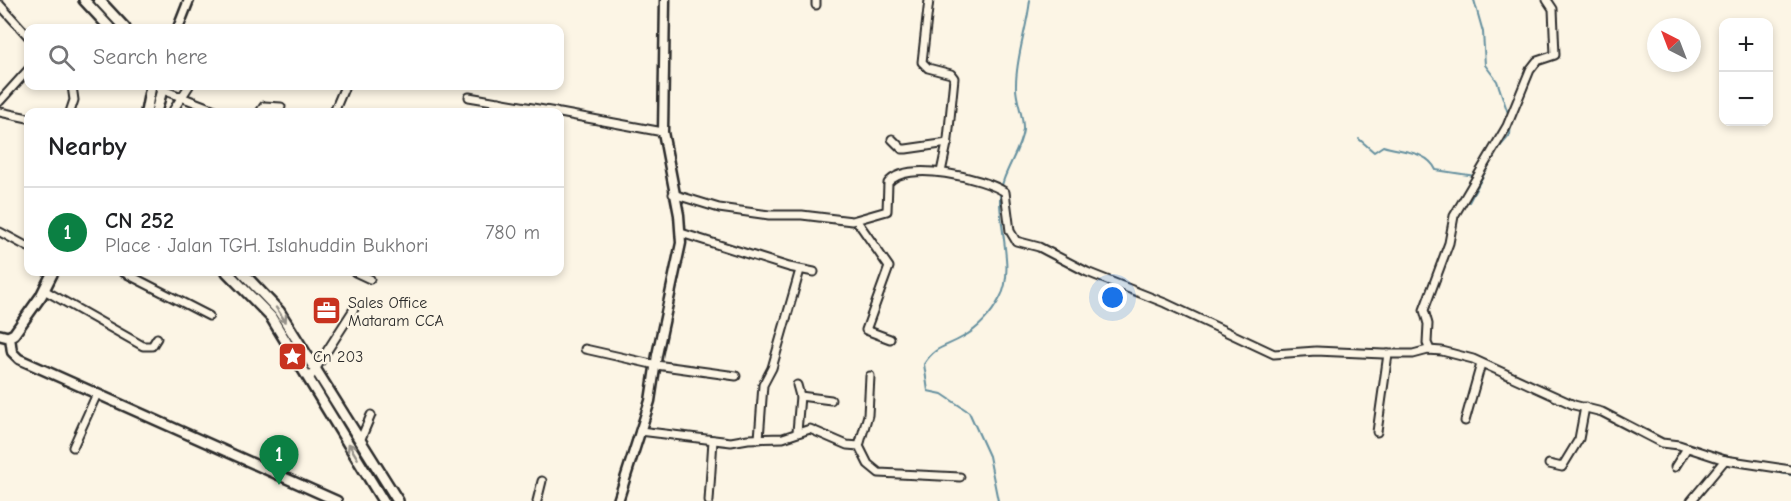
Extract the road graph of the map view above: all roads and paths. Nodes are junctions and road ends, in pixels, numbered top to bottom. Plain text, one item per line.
1 (84, 0) edge
2 (99, 0) edge
3 (189, 0) edge
4 (665, 0) edge
5 (929, 0) edge
6 (1547, 0) edge
7 (0, 6) edge
8 (112, 24) edge
9 (114, 24) edge
10 (180, 24) edge
11 (24, 32) edge
12 (24, 77) edge
13 (73, 90) edge
14 (150, 90) edge
15 (162, 90) edge
16 (168, 90) edge
17 (186, 90) edge
18 (343, 90) edge
19 (182, 96) junction
20 (469, 97) dead end
21 (0, 101) edge
22 (499, 102) junction
23 (281, 107) dead end
24 (71, 108) edge
25 (147, 108) edge
26 (157, 108) edge
27 (174, 108) edge
28 (210, 108) edge
29 (263, 108) edge
30 (336, 108) edge
31 (498, 108) edge
32 (528, 108) edge
33 (0, 112) edge
34 (564, 114) edge
35 (24, 117) edge
36 (663, 132) junction
37 (892, 139) dead end
38 (948, 143) junction
39 (941, 172) junction
40 (673, 194) junction
41 (856, 221) junction
42 (0, 232) edge
43 (681, 233) junction
44 (24, 245) edge
45 (800, 270) junction
46 (814, 272) dead end
47 (51, 276) edge
48 (131, 276) edge
49 (231, 276) edge
50 (246, 276) edge
51 (364, 276) edge
52 (370, 279) dead end
53 (44, 290) junction
54 (354, 309) dead end
55 (209, 316) dead end
56 (5, 336) edge
57 (157, 338) dead end
58 (890, 339) dead end
59 (585, 349) dead end
60 (1430, 350) junction
61 (1388, 354) junction
62 (1481, 364) junction
63 (656, 365) junction
64 (315, 370) junction
65 (736, 376) dead end
66 (870, 376) dead end
67 (309, 379) junction
68 (797, 385) dead end
69 (96, 396) junction
70 (800, 396) junction
71 (831, 400) dead end
72 (1585, 407) junction
73 (371, 415) dead end
74 (1465, 421) dead end
75 (640, 430) junction
76 (797, 432) junction
77 (1377, 432) dead end
78 (759, 439) junction
79 (713, 440) junction
80 (360, 441) junction
81 (859, 446) junction
82 (73, 447) dead end
83 (1687, 448) junction
84 (290, 452) dead end
85 (1725, 460) junction
86 (1550, 464) dead end
87 (1675, 467) dead end
88 (1791, 470) edge
89 (277, 475) junction
90 (960, 477) dead end
91 (542, 481) dead end
92 (337, 501) edge
93 (383, 501) edge
94 (398, 501) edge
95 (537, 501) edge
96 (618, 501) edge
97 (709, 501) edge
98 (1691, 501) edge

1 - 8 main road
2 - 9 main road
3 - 10 street
4 - 36 street
5 - 38 street
6 - 60 street
7 - 11 street
12 - 21 street
13 - 24 street
14 - 25 main road
15 - 26 main road
16 - 19 street
17 - 19 street
18 - 30 street
19 - 27 street
19 - 28 street
20 - 22 street
22 - 31 street
22 - 32 street
23 - 29 street
33 - 35 street
34 - 36 street
36 - 40 street
37 - 38 street
38 - 39 street
39 - 41 street
39 - 61 street
40 - 41 street
40 - 43 street
41 - 58 street
42 - 44 street
43 - 45 street
43 - 63 street
45 - 46 street
45 - 78 street
47 - 53 main road
48 - 55 street
49 - 67 main road
50 -> 64 main road
51 - 52 street
53 - 56 main road
53 - 57 street
54 - 64 street
56 - 69 street
59 - 63 street
60 - 61 street
60 - 62 street
61 - 77 street
62 - 72 street
62 - 74 street
63 - 65 street
63 - 75 street
64 - 67 street
64 - 80 main road
66 - 81 street
93 -> 67 main road
68 - 70 street
69 - 82 street
69 - 89 street
70 - 71 street
70 - 76 street
72 - 83 street
72 - 86 street
73 - 80 street
75 - 79 street
75 - 96 street
76 - 78 street
76 - 81 street
78 - 79 street
79 - 97 street
80 - 94 main road
81 - 90 street
83 - 85 street
83 - 87 street
84 - 89 street
85 - 88 street
85 - 98 street
89 - 92 street
91 - 95 street

